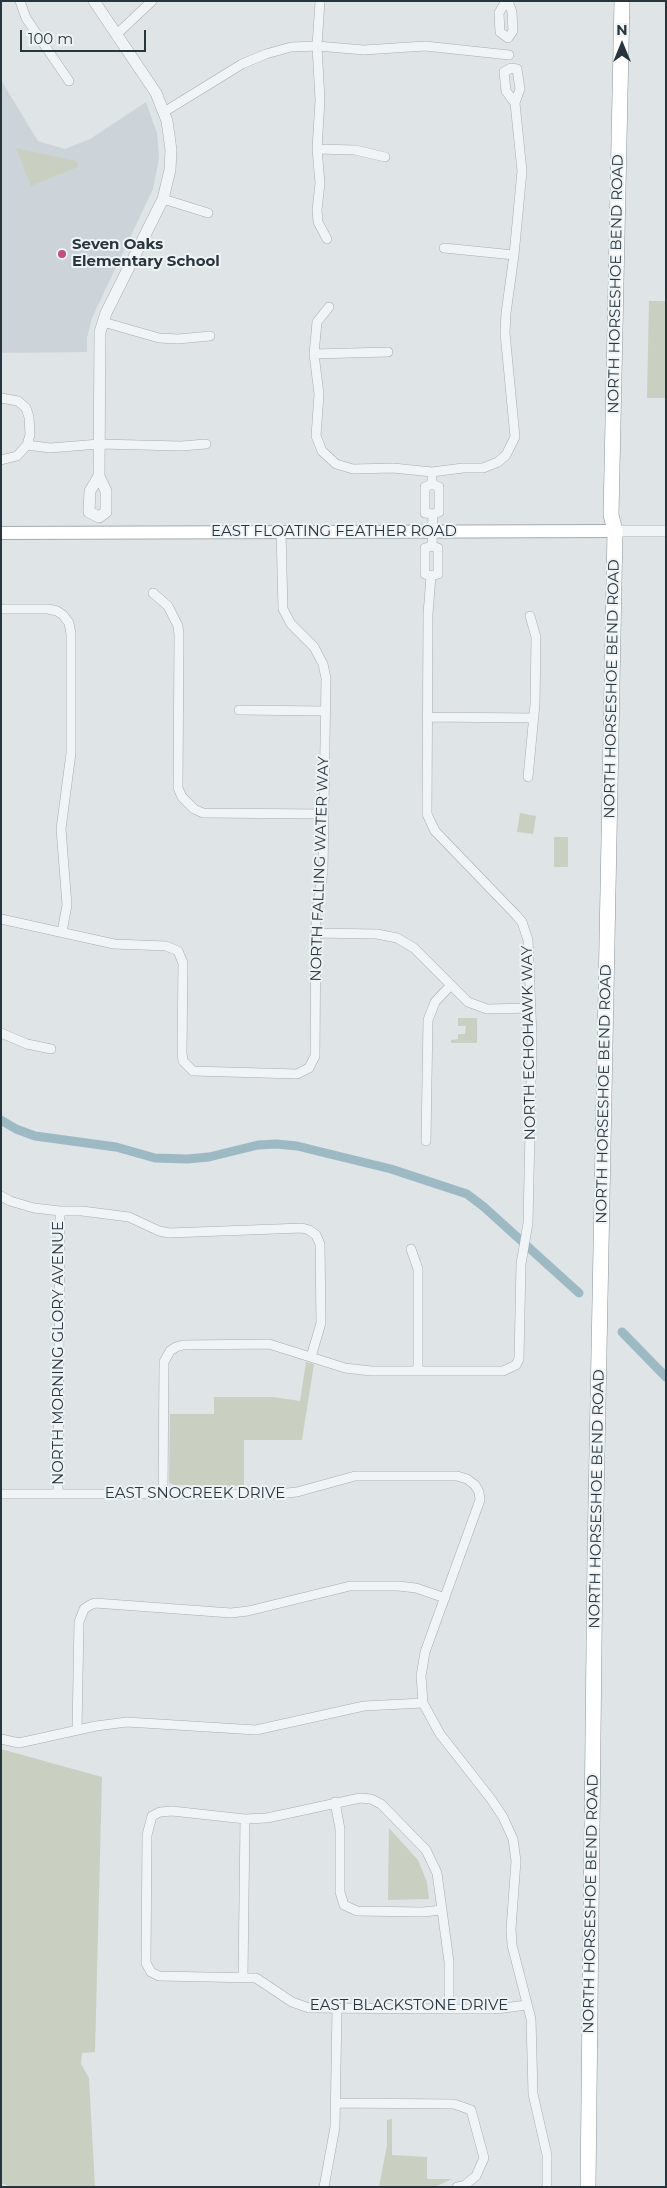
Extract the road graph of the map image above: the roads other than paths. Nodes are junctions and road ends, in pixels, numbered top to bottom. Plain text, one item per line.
1 (20, 1) edge
2 (94, 1) edge
3 (152, 1) edge
4 (320, 1) edge
5 (507, 1) edge
6 (622, 1) edge
7 (117, 34) junction
8 (508, 38) junction
9 (317, 46) junction
10 (509, 55) junction
11 (511, 68) junction
12 (69, 81) dead end
13 (515, 103) junction
14 (164, 112) junction
15 (317, 149) junction
16 (385, 157) dead end
17 (163, 199) junction
18 (208, 213) dead end
19 (328, 239) dead end
20 (444, 248) dead end
21 (514, 255) junction
22 (329, 307) dead end
23 (102, 322) junction
24 (210, 336) dead end
25 (388, 352) dead end
26 (314, 354) junction
27 (1, 398) edge
28 (100, 444) junction
29 (206, 444) dead end
30 (28, 445) junction
31 (1, 460) edge
32 (432, 472) junction
33 (99, 476) junction
34 (432, 484) junction
35 (433, 514) junction
36 (99, 517) junction
37 (615, 531) junction
38 (666, 531) edge
39 (99, 532) junction
40 (280, 532) junction
41 (432, 532) junction
42 (1, 533) edge
43 (432, 546) junction
44 (431, 576) junction
45 (153, 593) dead end
46 (1, 609) edge
47 (530, 616) dead end
48 (239, 710) dead end
49 (326, 711) junction
50 (427, 717) junction
51 (534, 718) junction
52 (528, 777) dead end
53 (324, 814) junction
54 (1, 919) edge
55 (62, 932) junction
56 (316, 934) junction
57 (450, 986) junction
58 (531, 1008) junction
59 (1, 1033) edge
60 (51, 1049) dead end
61 (426, 1141) dead end
62 (1, 1196) edge
63 (60, 1211) junction
64 (411, 1249) dead end
65 (311, 1357) junction
66 (418, 1371) junction
67 (1, 1494) edge
68 (58, 1494) junction
69 (163, 1494) junction
70 (444, 1598) junction
71 (423, 1703) junction
72 (77, 1730) junction
73 (1, 1739) edge
74 (335, 1802) junction
75 (245, 1819) junction
76 (442, 1910) junction
77 (243, 1976) junction
78 (527, 2005) junction
79 (337, 2008) junction
80 (449, 2010) junction
81 (336, 2103) junction
82 (324, 2187) edge
83 (457, 2187) edge
84 (547, 2187) edge
85 (588, 2187) edge

1 - 12 street
2 - 7 street
3 - 7 street
4 - 9 street
5 - 8 street
5 - 8 street
6 - 37 highway, NORTH HORSESHOE BEND ROAD
7 - 14 street
8 - 10 street
9 - 10 street
9 - 14 street
9 - 15 street
10 - 11 street
11 - 13 street
11 - 13 street
13 - 21 street
14 - 17 street
15 - 16 street
15 - 19 street
17 - 18 street
17 - 23 street
20 - 21 street
21 - 32 street
22 - 26 street
23 - 24 street
23 - 28 street
25 - 26 street
26 - 32 street
27 - 30 street
28 - 29 street
28 - 30 street
28 - 33 street
30 - 31 street
32 - 34 street
33 - 36 street
33 - 36 street
34 - 35 street, NORTH ECHOHAWK WAY
34 - 35 street
35 - 41 street, NORTH ECHOHAWK WAY
36 - 39 street
37 - 38 street, EAST FLOATING FEATHER ROAD
37 - 41 main road, EAST FLOATING FEATHER ROAD
37 - 85 highway, NORTH HORSESHOE BEND ROAD
39 - 40 main road, EAST FLOATING FEATHER ROAD
39 - 42 main road, EAST FLOATING FEATHER ROAD
40 - 41 main road, EAST FLOATING FEATHER ROAD
40 - 49 street, NORTH FALLING WATER WAY
41 - 43 street, NORTH ECHOHAWK WAY
43 - 44 street, NORTH ECHOHAWK WAY
43 - 44 street, NORTH ECHOHAWK WAY
44 - 50 street, NORTH ECHOHAWK WAY
45 - 53 street
46 - 55 street
47 - 51 street
48 - 49 street
49 - 53 street, NORTH FALLING WATER WAY
50 - 51 street
50 - 58 street, NORTH ECHOHAWK WAY
51 - 52 street
53 - 56 street, NORTH FALLING WATER WAY
54 - 55 street
55 - 56 street, NORTH FALLING WATER WAY
56 - 57 street
57 - 58 street
57 - 61 street
58 - 66 street, NORTH ECHOHAWK WAY
59 - 60 street
62 - 63 street
63 - 65 street
63 - 68 street, NORTH MORNING GLORY AVENUE
64 - 66 street
65 - 66 street
65 - 69 street
67 - 68 street, EAST SNOCREEK DRIVE
68 - 69 street, EAST SNOCREEK DRIVE
69 - 70 street, EAST SNOCREEK DRIVE
70 - 71 street
70 - 72 street
71 - 72 street
71 - 78 street
72 - 73 street
74 - 75 street
74 - 76 street
74 - 76 street
75 - 77 street
75 - 77 street, EAST BLACKSTONE DRIVE
76 - 80 street
77 - 79 street, EAST BLACKSTONE DRIVE
78 - 80 street, EAST BLACKSTONE DRIVE
78 - 84 street
79 - 80 street, EAST BLACKSTONE DRIVE
79 - 81 street
81 - 82 street
81 - 83 street

